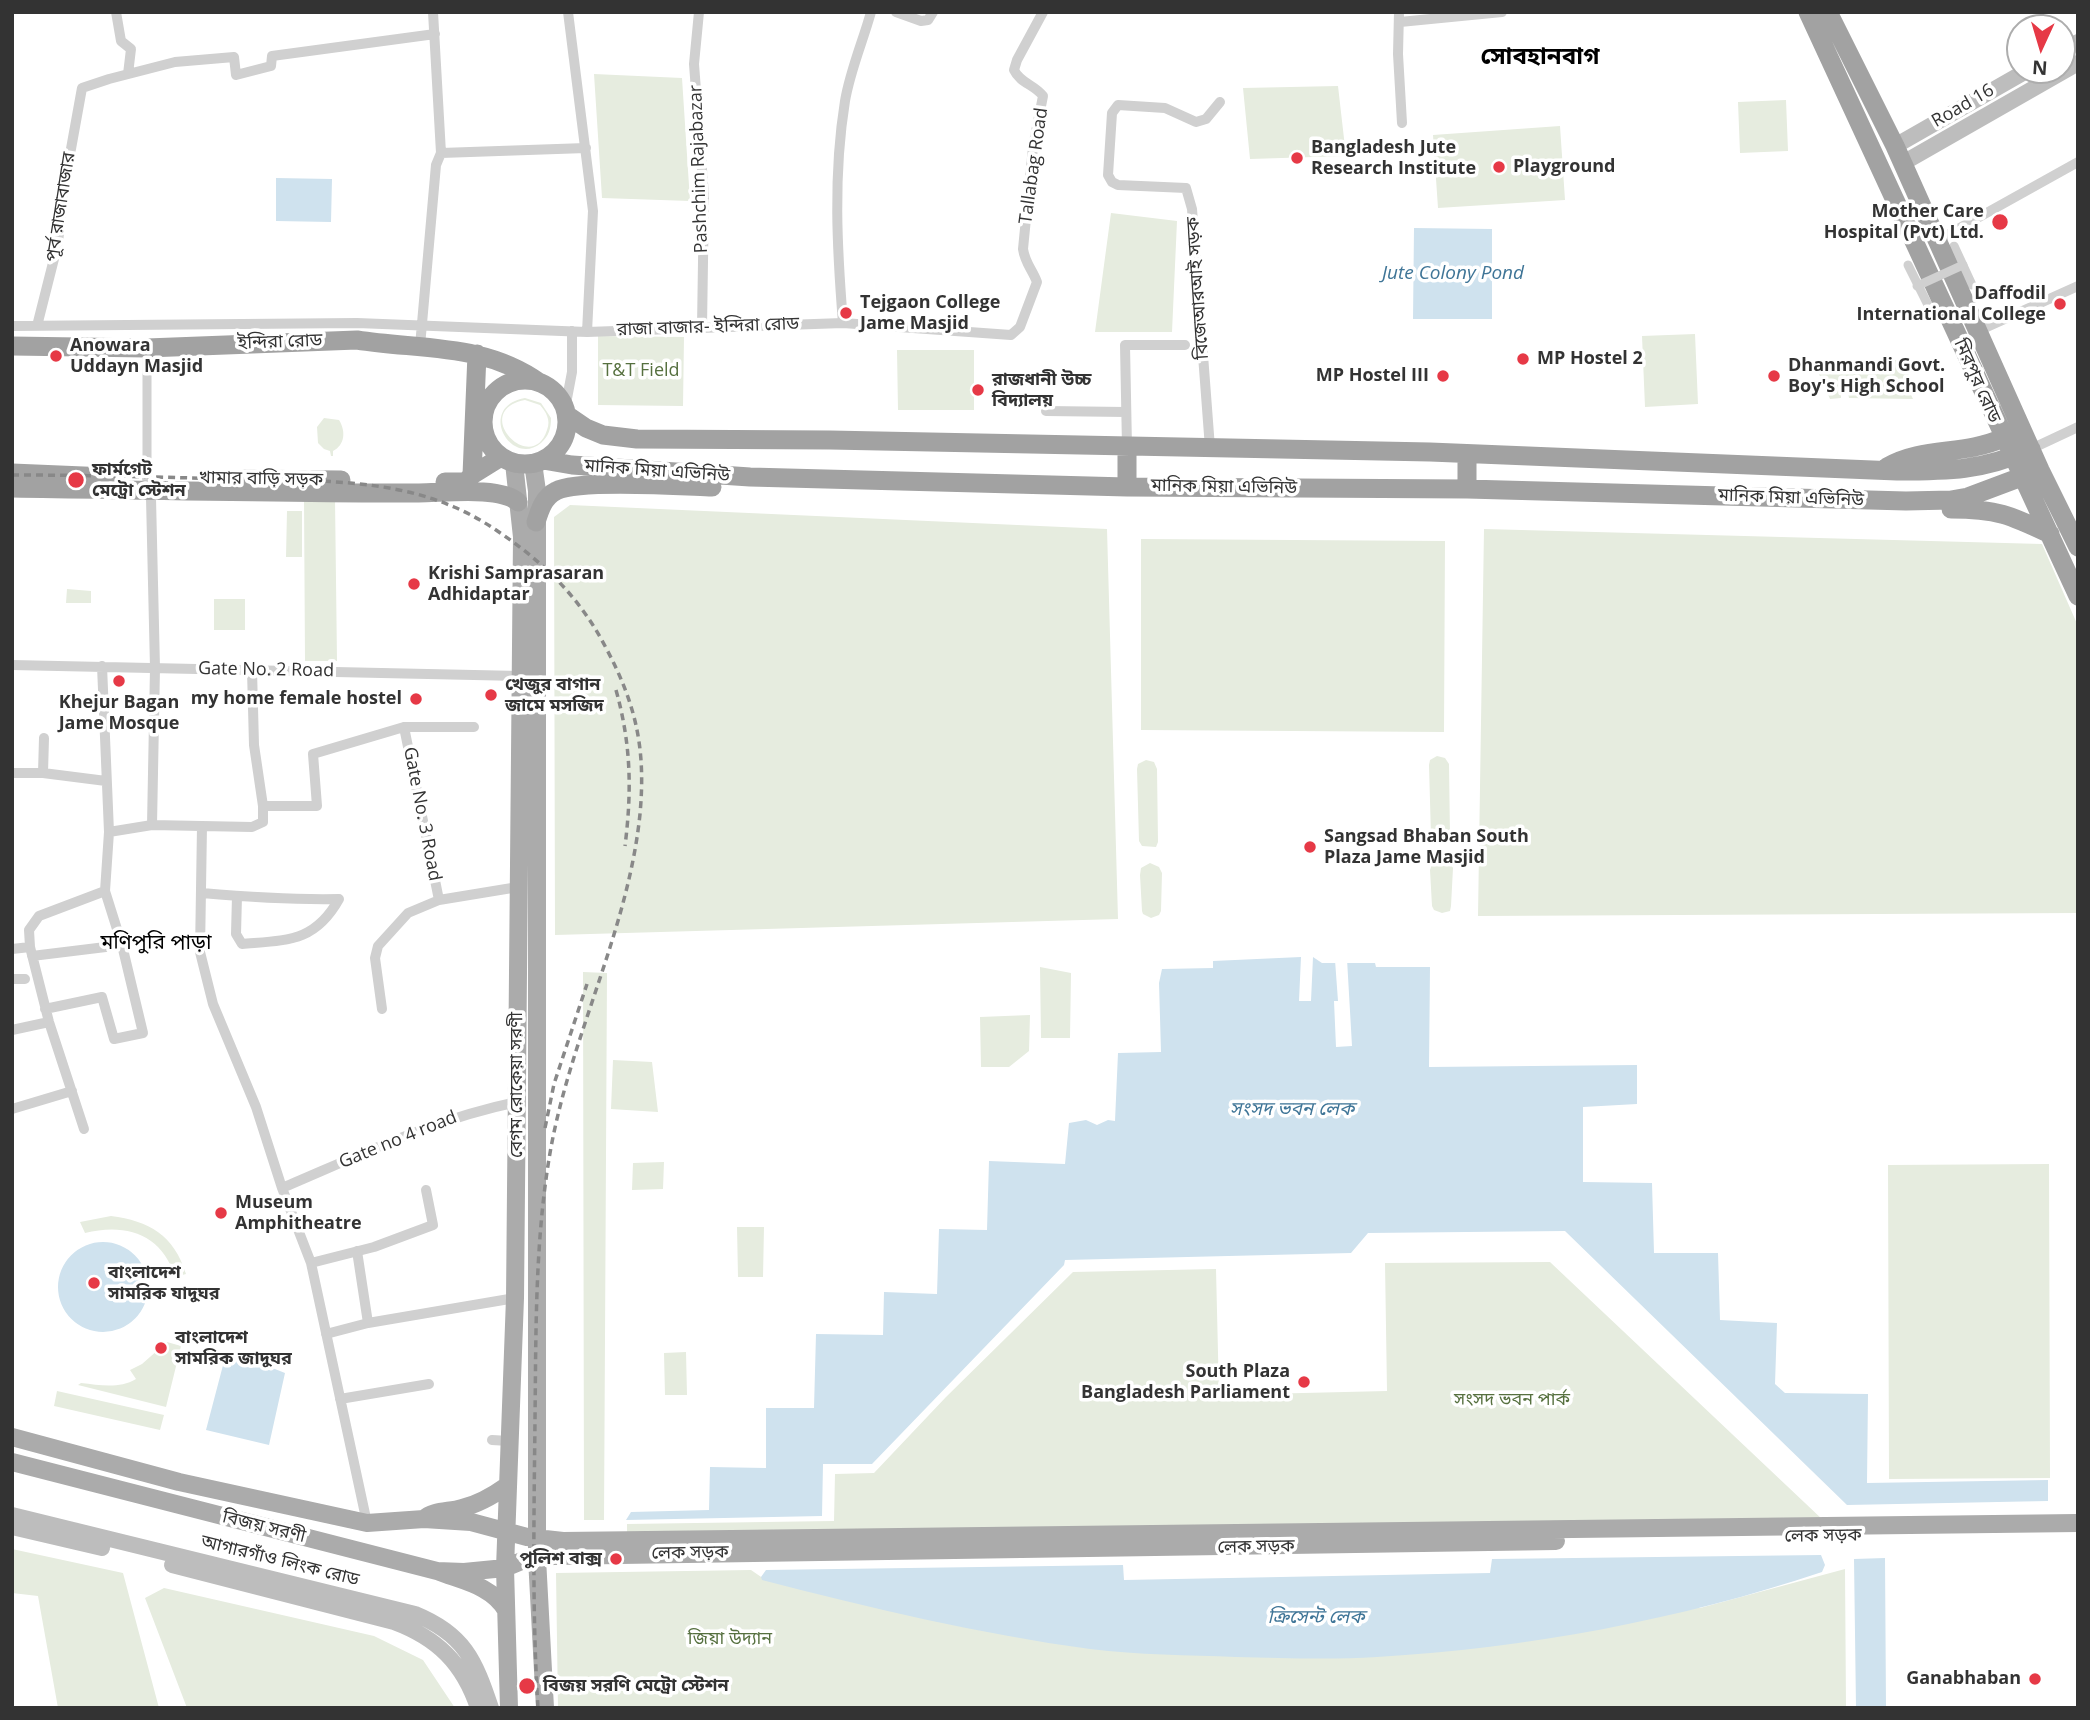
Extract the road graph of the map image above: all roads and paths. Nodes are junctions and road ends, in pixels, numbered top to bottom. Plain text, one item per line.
1 (116, 12) edge
2 (433, 12) edge
3 (569, 12) edge
4 (699, 12) edge
5 (871, 12) edge
6 (896, 12) edge
7 (933, 12) edge
8 (1043, 12) edge
9 (1502, 12) edge
10 (1808, 12) edge
11 (1828, 12) edge
12 (1399, 17) edge
13 (435, 34) junction
14 (2078, 63) edge
15 (128, 74) junction
16 (2006, 84) edge
17 (1220, 102) dead end
18 (1402, 123) dead end
19 (586, 148) junction
20 (441, 153) junction
21 (1899, 154) junction
22 (1875, 155) junction
23 (2078, 162) edge
24 (1946, 243) junction
25 (1908, 265) dead end
26 (1963, 265) junction
27 (1972, 285) dead end
28 (1917, 286) junction
29 (2078, 286) edge
30 (1927, 305) dead end
31 (843, 323) junction
32 (424, 324) junction
33 (12, 326) edge
34 (37, 326) junction
35 (702, 327) junction
36 (572, 331) junction
37 (1978, 331) junction
38 (587, 332) junction
39 (1016, 332) joint
40 (1185, 345) dead end
41 (12, 346) edge
42 (420, 346) junction
43 (148, 348) junction
44 (477, 354) junction
45 (540, 383) junction
46 (1046, 411) dead end
47 (566, 412) junction
48 (1126, 412) junction
49 (2078, 427) edge
50 (2003, 438) junction
51 (1127, 447) junction
52 (1210, 448) junction
53 (2031, 449) junction
54 (1467, 453) junction
55 (2012, 457) junction
56 (523, 461) junction
57 (1883, 470) junction
58 (2040, 470) junction
59 (12, 473) edge
60 (472, 475) junction
61 (750, 477) junction
62 (2021, 478) junction
63 (148, 484) junction
64 (1127, 486) junction
65 (12, 488) edge
66 (1467, 489) junction
67 (1906, 501) junction
68 (518, 502) junction
69 (536, 522) junction
70 (2050, 534) junction
71 (2076, 541) edge
72 (2078, 596) edge
73 (12, 664) edge
74 (102, 666) junction
75 (155, 668) junction
76 (252, 670) junction
77 (520, 676) junction
78 (404, 727) junction
79 (474, 727) dead end
80 (44, 738) dead end
81 (12, 772) edge
82 (43, 773) junction
83 (106, 781) junction
84 (263, 806) junction
85 (152, 825) junction
86 (202, 826) junction
87 (109, 832) junction
88 (518, 887) junction
89 (105, 891) junction
90 (202, 893) junction
91 (237, 896) junction
92 (439, 900) junction
93 (122, 945) junction
94 (12, 949) edge
95 (31, 952) junction
96 (12, 979) edge
97 (25, 979) dead end
98 (45, 1009) junction
99 (382, 1009) dead end
100 (48, 1022) junction
101 (12, 1030) edge
102 (72, 1091) junction
103 (517, 1102) junction
104 (12, 1111) edge
105 (84, 1129) dead end
106 (282, 1188) junction
107 (426, 1190) dead end
108 (357, 1251) junction
109 (312, 1263) junction
110 (515, 1298) junction
111 (368, 1323) junction
112 (326, 1334) junction
113 (429, 1384) dead end
114 (340, 1399) junction
115 (12, 1437) edge
116 (12, 1462) edge
117 (508, 1485) junction
118 (12, 1515) edge
119 (424, 1519) junction
120 (2078, 1523) edge
121 (368, 1524) junction
122 (12, 1527) edge
123 (507, 1531) junction
124 (2078, 1533) edge
125 (537, 1539) junction
126 (537, 1558) junction
127 (505, 1568) junction
128 (438, 1571) junction
129 (506, 1609) junction
130 (455, 1651) junction
131 (478, 1708) edge
132 (491, 1708) edge
133 (509, 1708) edge
134 (545, 1708) edge

1 - 15 street
2 - 13 street
3 - 19 street
4 - 35 street, Pashchim Rajabazar
5 - 31 street
6 - 7 street
8 - 39 street, Tallabag Road
9 - 12 street
10 - 22 highway, মিরপুর রোড
11 - 21 highway, মিরপুর রোড
12 - 18 street
13 - 15 street
13 - 20 street
14 - 21 main road, Road 16
15 - 34 street, পূর্ব রাজাবাজার
16 - 21 main road, Road 16
17 - 52 street, বিজেআরআই সড়ক
19 - 20 street
19 - 38 street
20 - 32 street
21 - 22 highway
21 - 24 highway, মিরপুর রোড
22 - 50 highway, মিরপুর রোড
23 - 24 street
24 - 26 street
24 - 37 highway, মিরপুর রোড
25 - 28 street
26 - 27 street
26 - 28 street, bridge
28 - 30 street
29 - 37 street
31 - 35 street, রাজা বাজার- ইন্দিরা রোড
31 - 39 street, রাজা বাজার- ইন্দিরা রোড
32 - 34 street, ইন্দিরা রোড
32 - 36 street, রাজা বাজার- ইন্দিরা রোড
32 - 42 street
33 - 34 street, ইন্দিরা রোড
35 - 38 street, রাজা বাজার- ইন্দিরা রোড
36 - 38 street, রাজা বাজার- ইন্দিরা রোড
36 - 47 street
37 - 53 highway, মিরপুর রোড
40 - 48 street
41 - 43 highway, ইন্দিরা রোড
42 - 43 highway, ইন্দিরা রোড
42 - 44 highway, ইন্দিরা রোড
43 - 63 street
44 - 45 highway, ইন্দিরা রোড
44 - 60 highway
45 - 47 highway
45 - 56 highway
46 - 48 street
47 - 51 highway, মানিক মিয়া এভিনিউ
47 - 56 highway
48 - 51 street
49 - 53 street
50 - 55 highway, মিরপুর রোড
50 - 57 highway, মানিক মিয়া এভিনিউ
51 - 52 highway, মানিক মিয়া এভিনিউ
51 - 64 highway
52 - 54 highway, মানিক মিয়া এভিনিউ
53 - 55 highway, মানিক মিয়া এভিনিউ
53 - 58 highway, মিরপুর রোড
54 - 57 highway, মানিক মিয়া এভিনিউ
54 - 66 highway
55 - 57 highway, মানিক মিয়া এভিনিউ
55 - 62 highway, মিরপুর রোড
56 - 60 highway, খামার বাড়ি সড়ক
56 - 61 highway, মানিক মিয়া এভিনিউ
56 - 68 main road, বেগম রোকেয়া সরণী
56 - 69 main road, বেগম রোকেয়া সরণী
58 - 62 highway, মানিক মিয়া এভিনিউ
58 - 71 highway, মিরপুর রোড
59 - 63 highway, খামার বাড়ি সড়ক
60 - 63 highway, খামার বাড়ি সড়ক
61 - 64 highway, মানিক মিয়া এভিনিউ
61 - 69 highway
62 - 67 highway, মানিক মিয়া এভিনিউ
62 - 70 highway, মিরপুর রোড
63 - 65 highway
63 - 68 highway
63 - 75 street
64 - 66 highway, মানিক মিয়া এভিনিউ
66 - 67 highway, মানিক মিয়া এভিনিউ
67 - 70 highway, মানিক মিয়া এভিনিউ
68 - 77 main road, বেগম রোকেয়া সরণী
69 - 125 main road, বেগম রোকেয়া সরণী
70 - 72 highway, মিরপুর রোড
73 - 74 street, Gate No. 2 Road
74 - 75 street, Gate No. 2 Road
74 - 83 street
75 - 76 street, Gate No. 2 Road
75 - 85 street
76 - 77 street, Gate No. 2 Road
76 - 84 street
77 - 88 main road, বেগম রোকেয়া সরণী
78 - 79 street
78 - 84 street
78 - 92 street, Gate No. 3 Road
80 - 82 street
81 - 82 street
82 - 83 street
83 - 87 street
84 - 86 street
85 - 86 street
85 - 87 street
86 - 90 street
87 - 89 street
88 - 92 street, Gate No. 3 Road
88 - 103 main road, বেগম রোকেয়া সরণী
89 - 93 street
89 - 95 street
90 - 91 street
90 - 106 street
91 - 91 street
92 - 99 street, Gate No. 3 Road
93 - 95 street
93 - 98 street
94 - 95 street
95 - 98 street
96 - 97 street
98 - 100 street
100 - 101 street
100 - 102 street
102 - 104 street
102 - 105 street
103 - 106 street, Gate no 4 road
103 - 110 main road, বেগম রোকেয়া সরণী
106 - 109 street
107 - 108 street
108 - 109 street
108 - 111 street
109 - 112 street
110 - 111 street
110 - 117 main road, বেগম রোকেয়া সরণী
111 - 112 street
112 - 114 street
113 - 114 street
114 - 121 street
115 - 121 main road, বিজয় সরণী
116 - 128 main road, বিজয় সরণী
117 - 119 main road, বিজয় সরণী
117 - 123 main road, বেগম রোকেয়া সরণী
118 - 130 main road, আগারগাঁও লিংক রোড
119 - 121 main road, বিজয় সরণী
119 - 123 main road
120 - 125 main road
122 - 130 main road, আগারগাঁও লিংক রোড
123 - 125 main road
123 - 127 main road, বেগম রোকেয়া সরণী
124 - 126 main road, লেক সড়ক
125 - 126 main road, বেগম রোকেয়া সরণী
126 - 127 main road, লেক সড়ক
126 - 134 main road, বেগম রোকেয়া সরণী
127 - 128 main road, লেক সড়ক
127 - 129 main road, বেগম রোকেয়া সরণী
128 - 129 main road, বিজয় সরণী
129 - 133 main road, বেগম রোকেয়া সরণী
130 - 131 main road, আগারগাঁও লিংক রোড
130 - 132 main road, আগারগাঁও লিংক রোড

